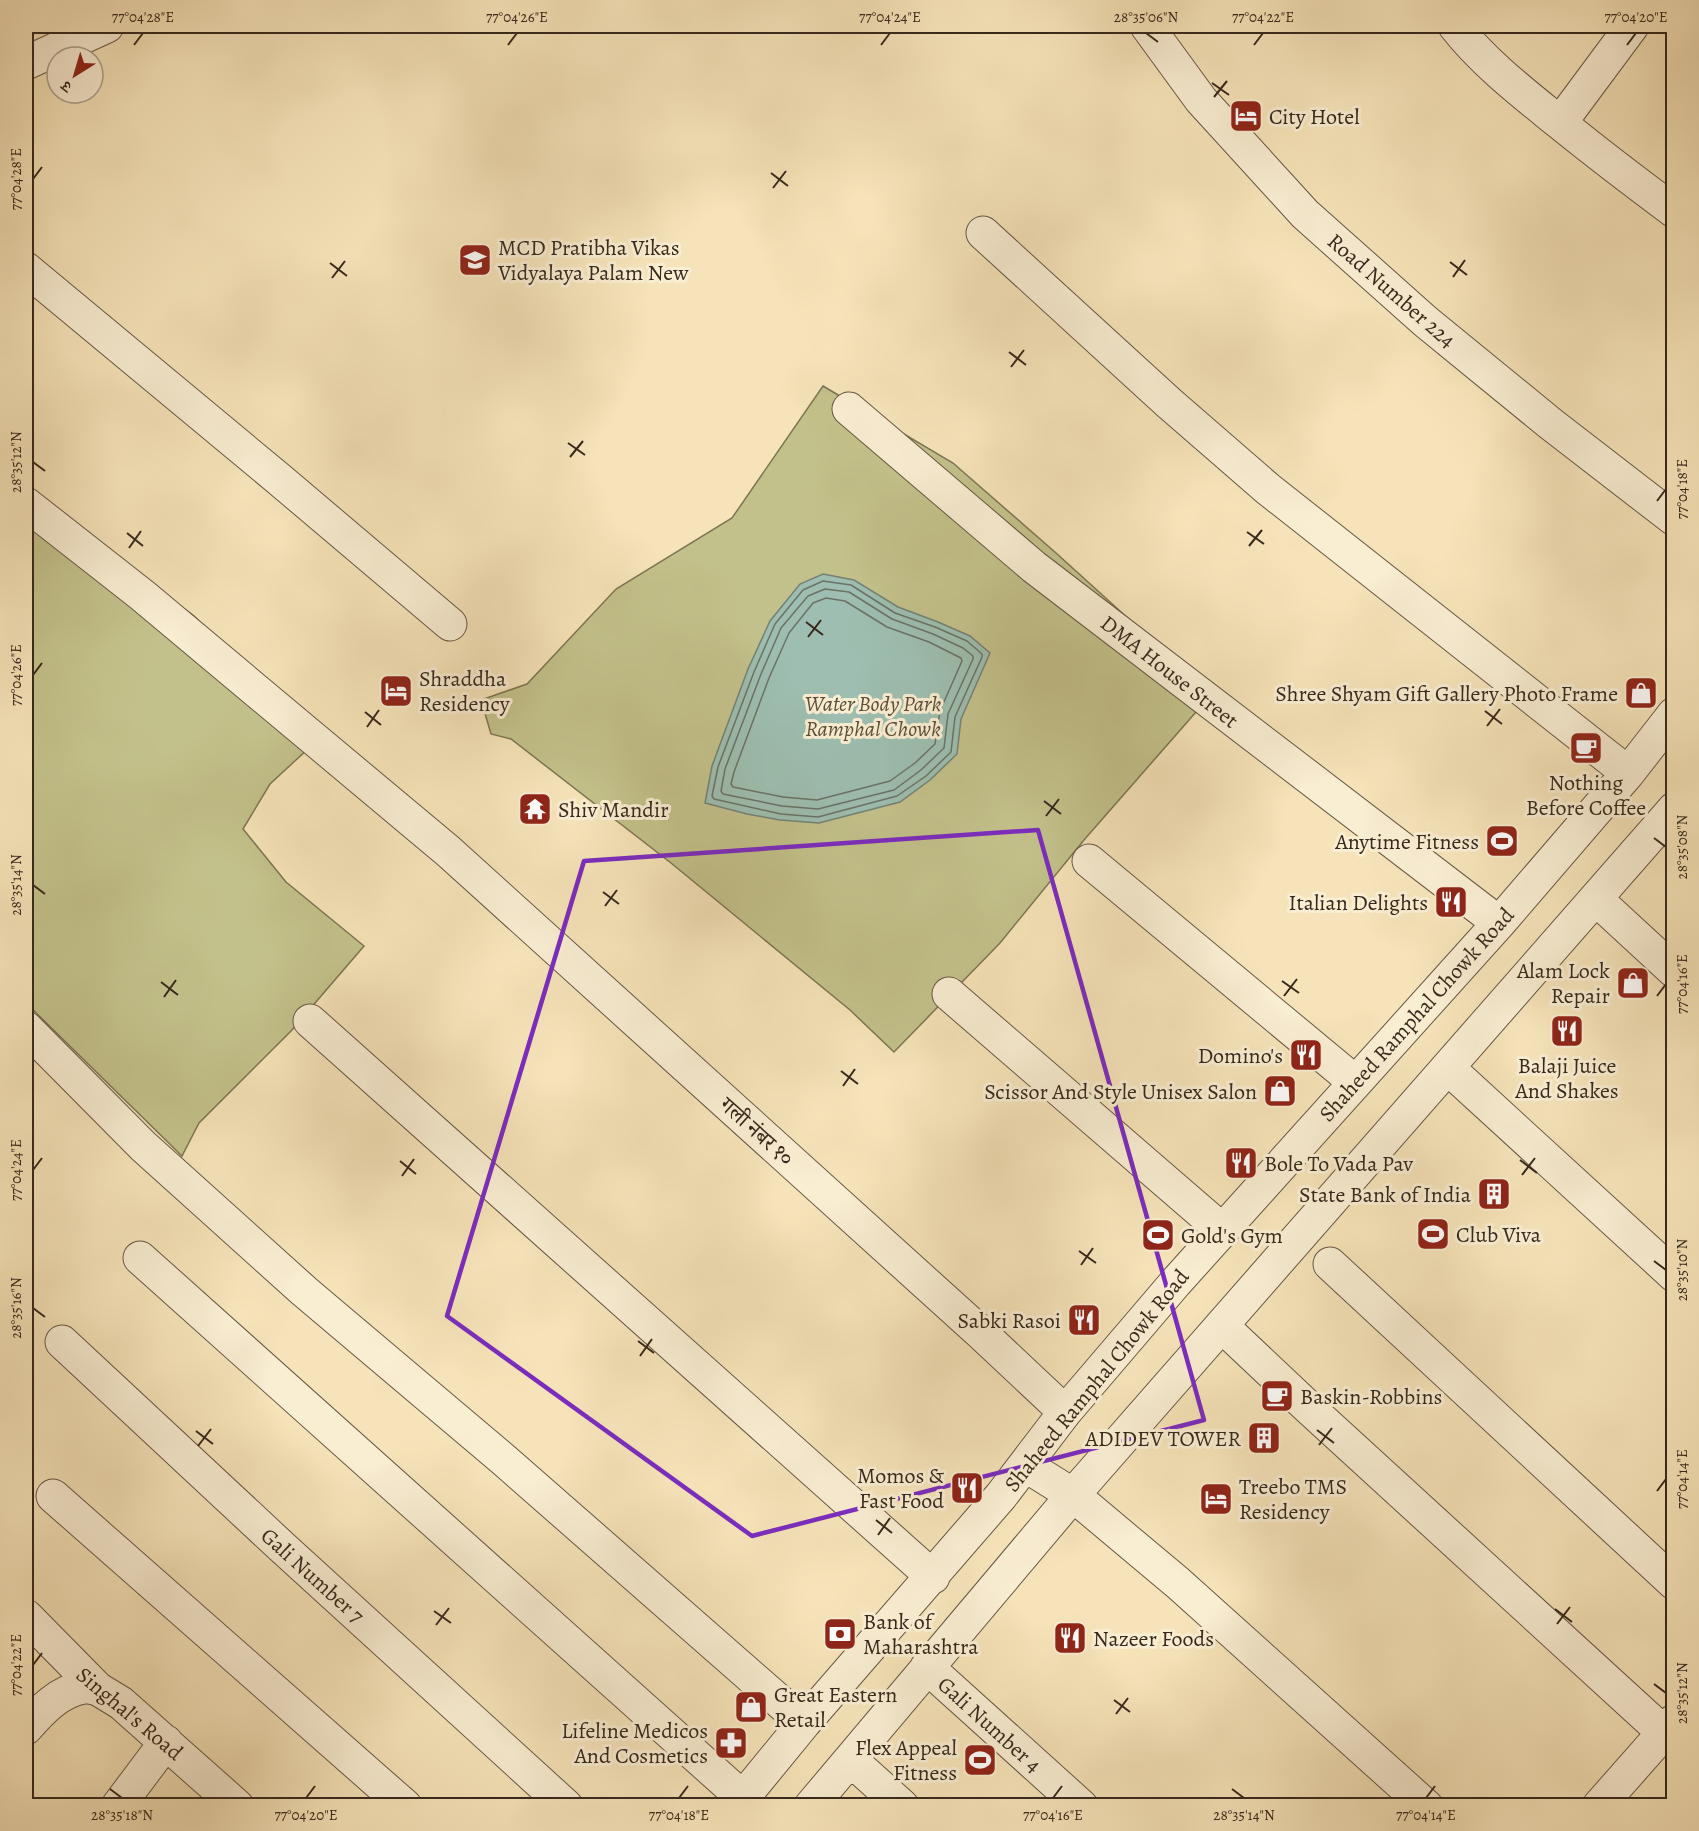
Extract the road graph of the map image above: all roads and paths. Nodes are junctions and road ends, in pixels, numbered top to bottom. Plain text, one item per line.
1 (107, 26) edge
2 (1147, 26) edge
3 (1455, 26) edge
4 (1632, 26) edge
5 (26, 63) edge
6 (1560, 123) junction
7 (1674, 211) edge
8 (983, 233) dead end
9 (26, 269) edge
10 (849, 409) dead end
11 (26, 504) edge
12 (1674, 519) edge
13 (450, 624) dead end
14 (1674, 714) edge
15 (1628, 773) junction
16 (1674, 809) edge
17 (1089, 861) dead end
18 (1596, 899) junction
19 (1499, 922) junction
20 (1674, 971) edge
21 (949, 994) dead end
22 (310, 1021) dead end
23 (26, 1028) edge
24 (1448, 1068) junction
25 (1355, 1082) junction
26 (1222, 1230) junction
27 (140, 1258) dead end
28 (1330, 1264) dead end
29 (1674, 1275) edge
30 (1222, 1326) junction
31 (62, 1342) dead end
32 (1065, 1412) junction
33 (1025, 1465) junction
34 (1073, 1495) junction
35 (53, 1496) dead end
36 (933, 1577) junction
37 (1674, 1582) edge
38 (26, 1616) edge
39 (927, 1667) junction
40 (98, 1689) junction
41 (804, 1722) junction
42 (26, 1728) edge
43 (1670, 1732) edge
44 (166, 1742) junction
45 (851, 1760) junction
46 (739, 1801) edge
47 (118, 1806) edge
48 (237, 1806) edge
49 (405, 1806) edge
50 (566, 1806) edge
51 (811, 1806) edge
52 (902, 1806) edge
53 (1081, 1806) edge
54 (1426, 1806) edge
55 (1599, 1806) edge

1 - 5 street
2 - 12 street, Road Number 224
3 - 6 street
4 - 6 street
6 - 7 street
8 - 15 street
9 - 13 street
10 - 19 street, DMA House Street
11 - 32 street, गली नंबर १०
14 - 15 street, Shaheed Ramphal Chowk Road
15 - 19 street, Shaheed Ramphal Chowk Road
16 - 18 street
17 - 25 street
18 - 20 street
18 - 24 street
19 - 25 street, Shaheed Ramphal Chowk Road
21 - 26 street
22 - 36 street
23 - 41 street
24 - 29 street
24 - 30 street
25 - 26 street, Shaheed Ramphal Chowk Road
26 - 32 street, Shaheed Ramphal Chowk Road
27 - 46 street
28 - 37 street
30 - 34 street
30 - 43 street
31 - 50 street, Gali Number 7
32 - 33 street, Shaheed Ramphal Chowk Road
33 - 34 street
33 - 36 street, Shaheed Ramphal Chowk Road
34 - 39 street
34 - 54 street
35 - 49 street
36 - 41 street, Shaheed Ramphal Chowk Road
38 - 40 street, Singhal's Road
39 - 45 street
39 - 53 street, Gali Number 4
40 - 42 street
40 - 44 street, Singhal's Road
41 - 46 street, Shaheed Ramphal Chowk Road
43 - 55 street
44 - 47 street
44 - 48 street, Singhal's Road
45 - 51 street
45 - 52 street

